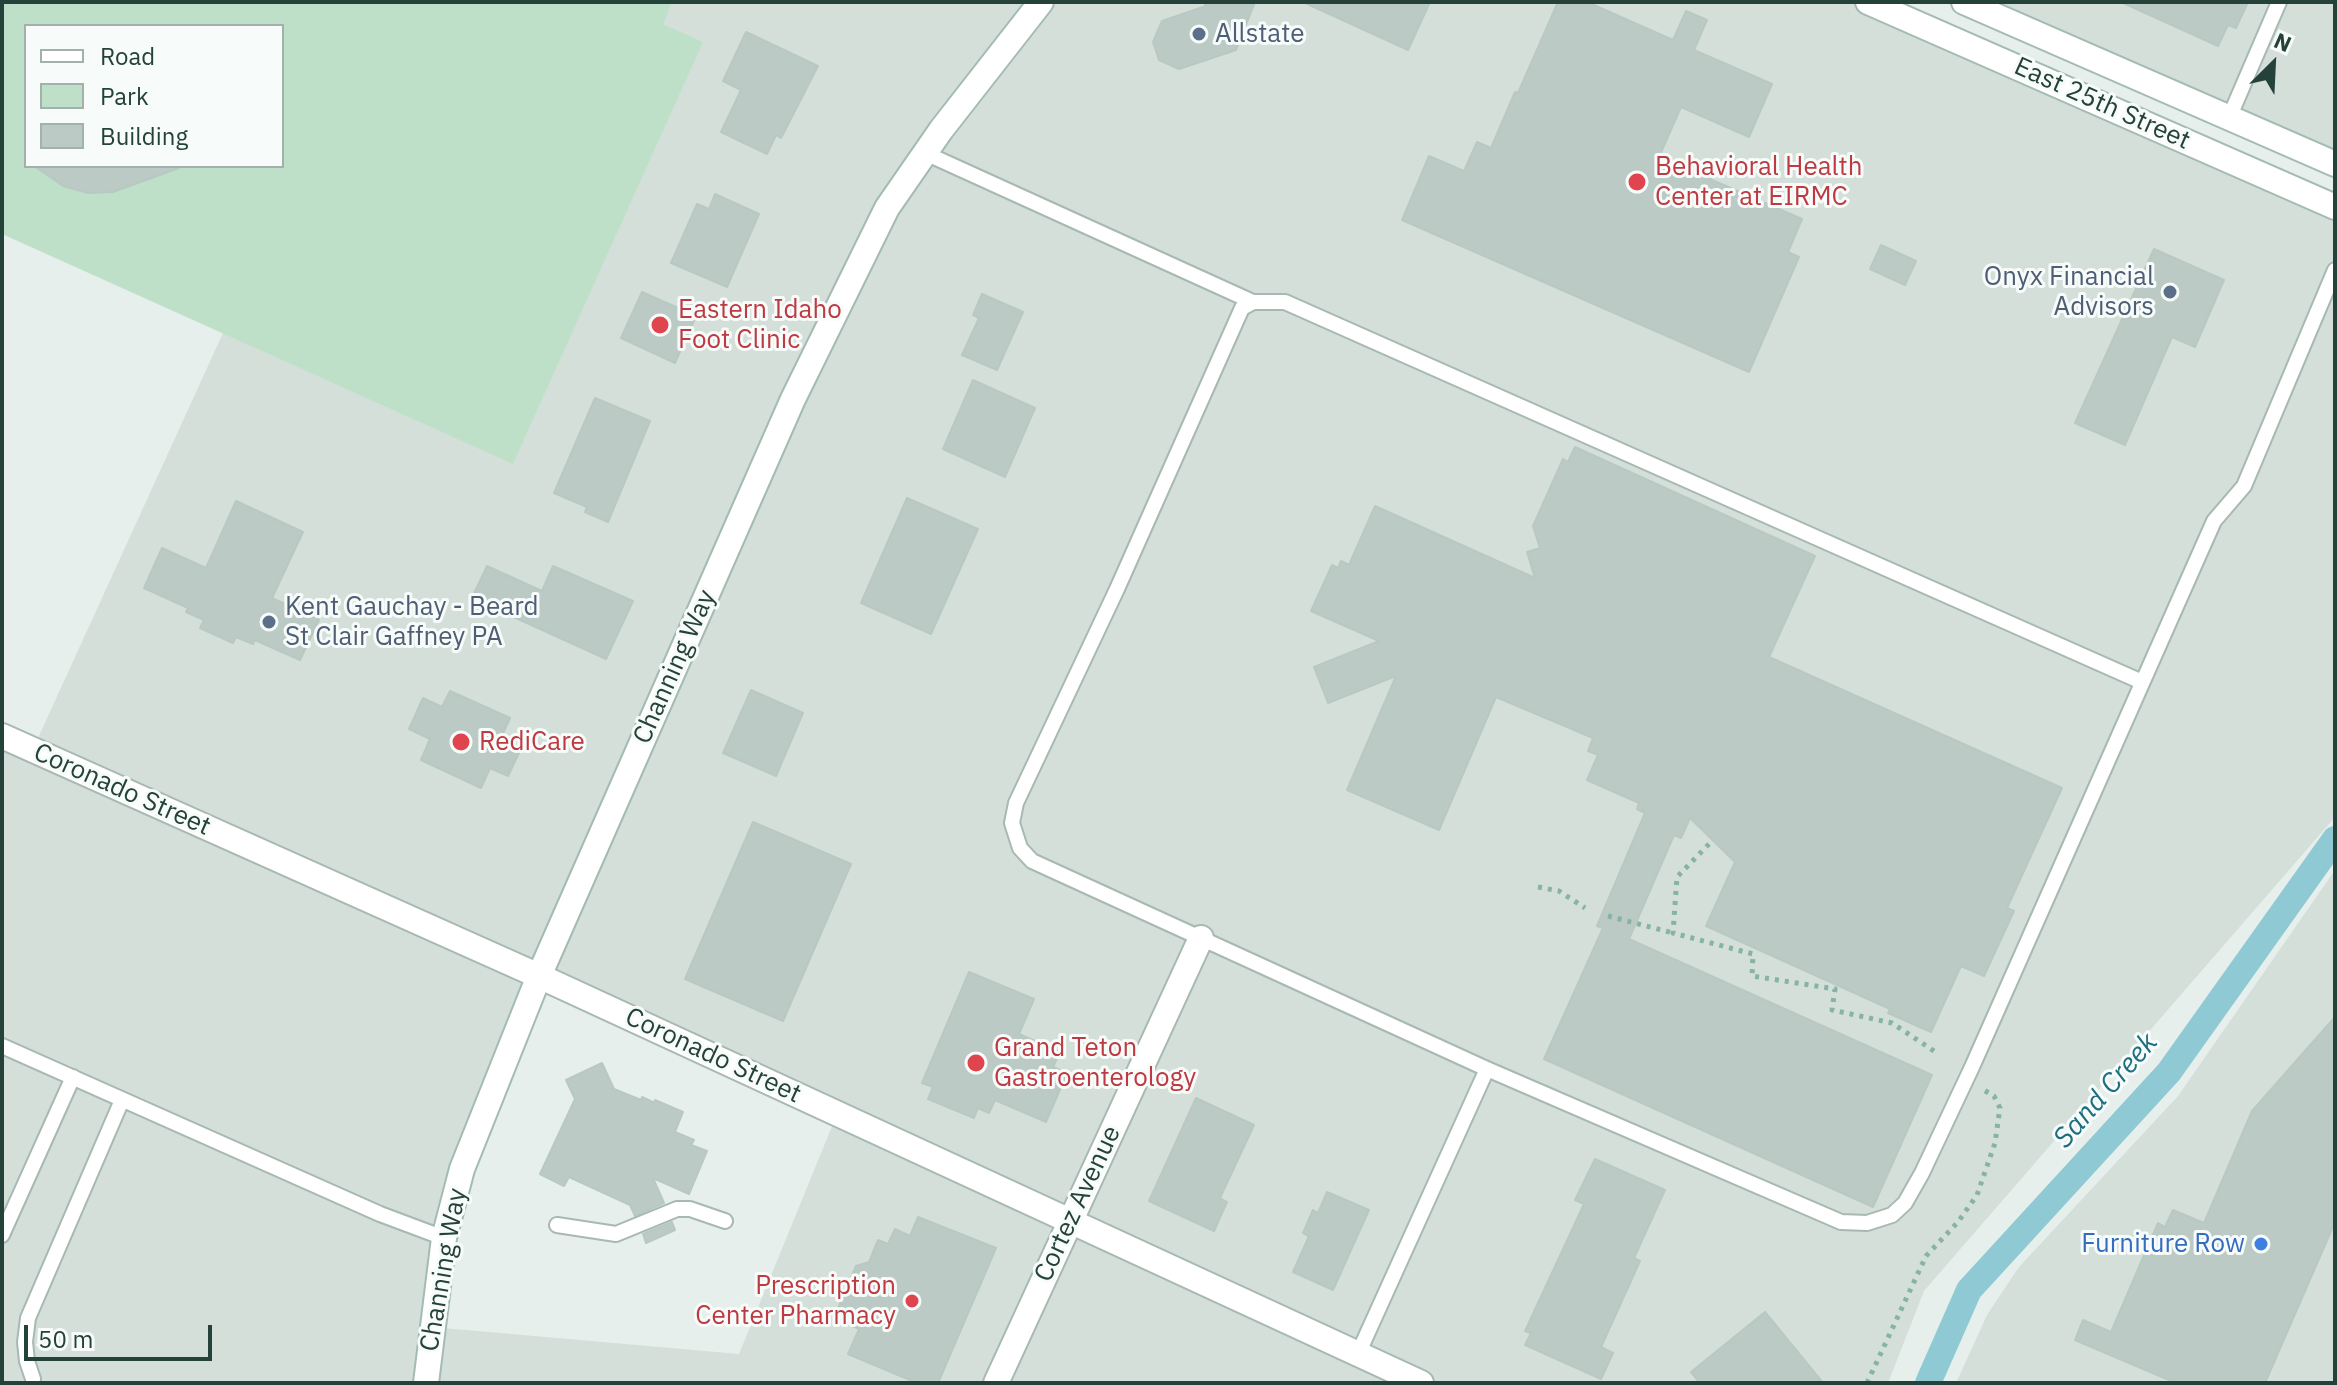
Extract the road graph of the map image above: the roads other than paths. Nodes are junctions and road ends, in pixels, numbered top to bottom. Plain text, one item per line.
1 (1041, 2) edge
2 (1964, 2) edge
3 (2279, 2) edge
4 (1881, 5) edge
5 (2229, 118) junction
6 (925, 153) junction
7 (2335, 164) edge
8 (2335, 207) edge
9 (2335, 270) edge
10 (1253, 302) junction
11 (2142, 682) junction
12 (2, 736) edge
13 (1201, 938) junction
14 (539, 976) junction
15 (2, 1046) edge
16 (1487, 1069) junction
17 (73, 1077) junction
18 (122, 1100) junction
19 (725, 1221) dead end
20 (1070, 1221) junction
21 (557, 1225) dead end
22 (2, 1235) edge
23 (444, 1238) junction
24 (1358, 1354) junction
25 (33, 1379) dead end
26 (426, 1383) edge
27 (996, 1383) edge
28 (1421, 1383) edge

1 - 6 street, Channing Way
2 - 5 street, East 25th Street
3 - 5 lane
4 - 8 street, East 25th Street
5 - 7 street, East 25th Street
6 - 10 lane
6 - 14 street, Channing Way
9 - 11 lane
10 - 11 lane
10 - 13 lane
11 - 16 lane
12 - 14 street, Coronado Street
13 - 16 lane
13 - 20 street, Cortez Avenue
14 - 20 street, Coronado Street
14 - 23 street, Channing Way
15 - 17 lane
16 - 24 lane
17 - 18 lane
17 - 22 lane
18 - 23 lane
18 - 25 lane
19 - 21 lane
20 - 24 street, Coronado Street
20 - 27 street, Cortez Avenue
23 - 26 street, Channing Way
24 - 28 street, Coronado Street

